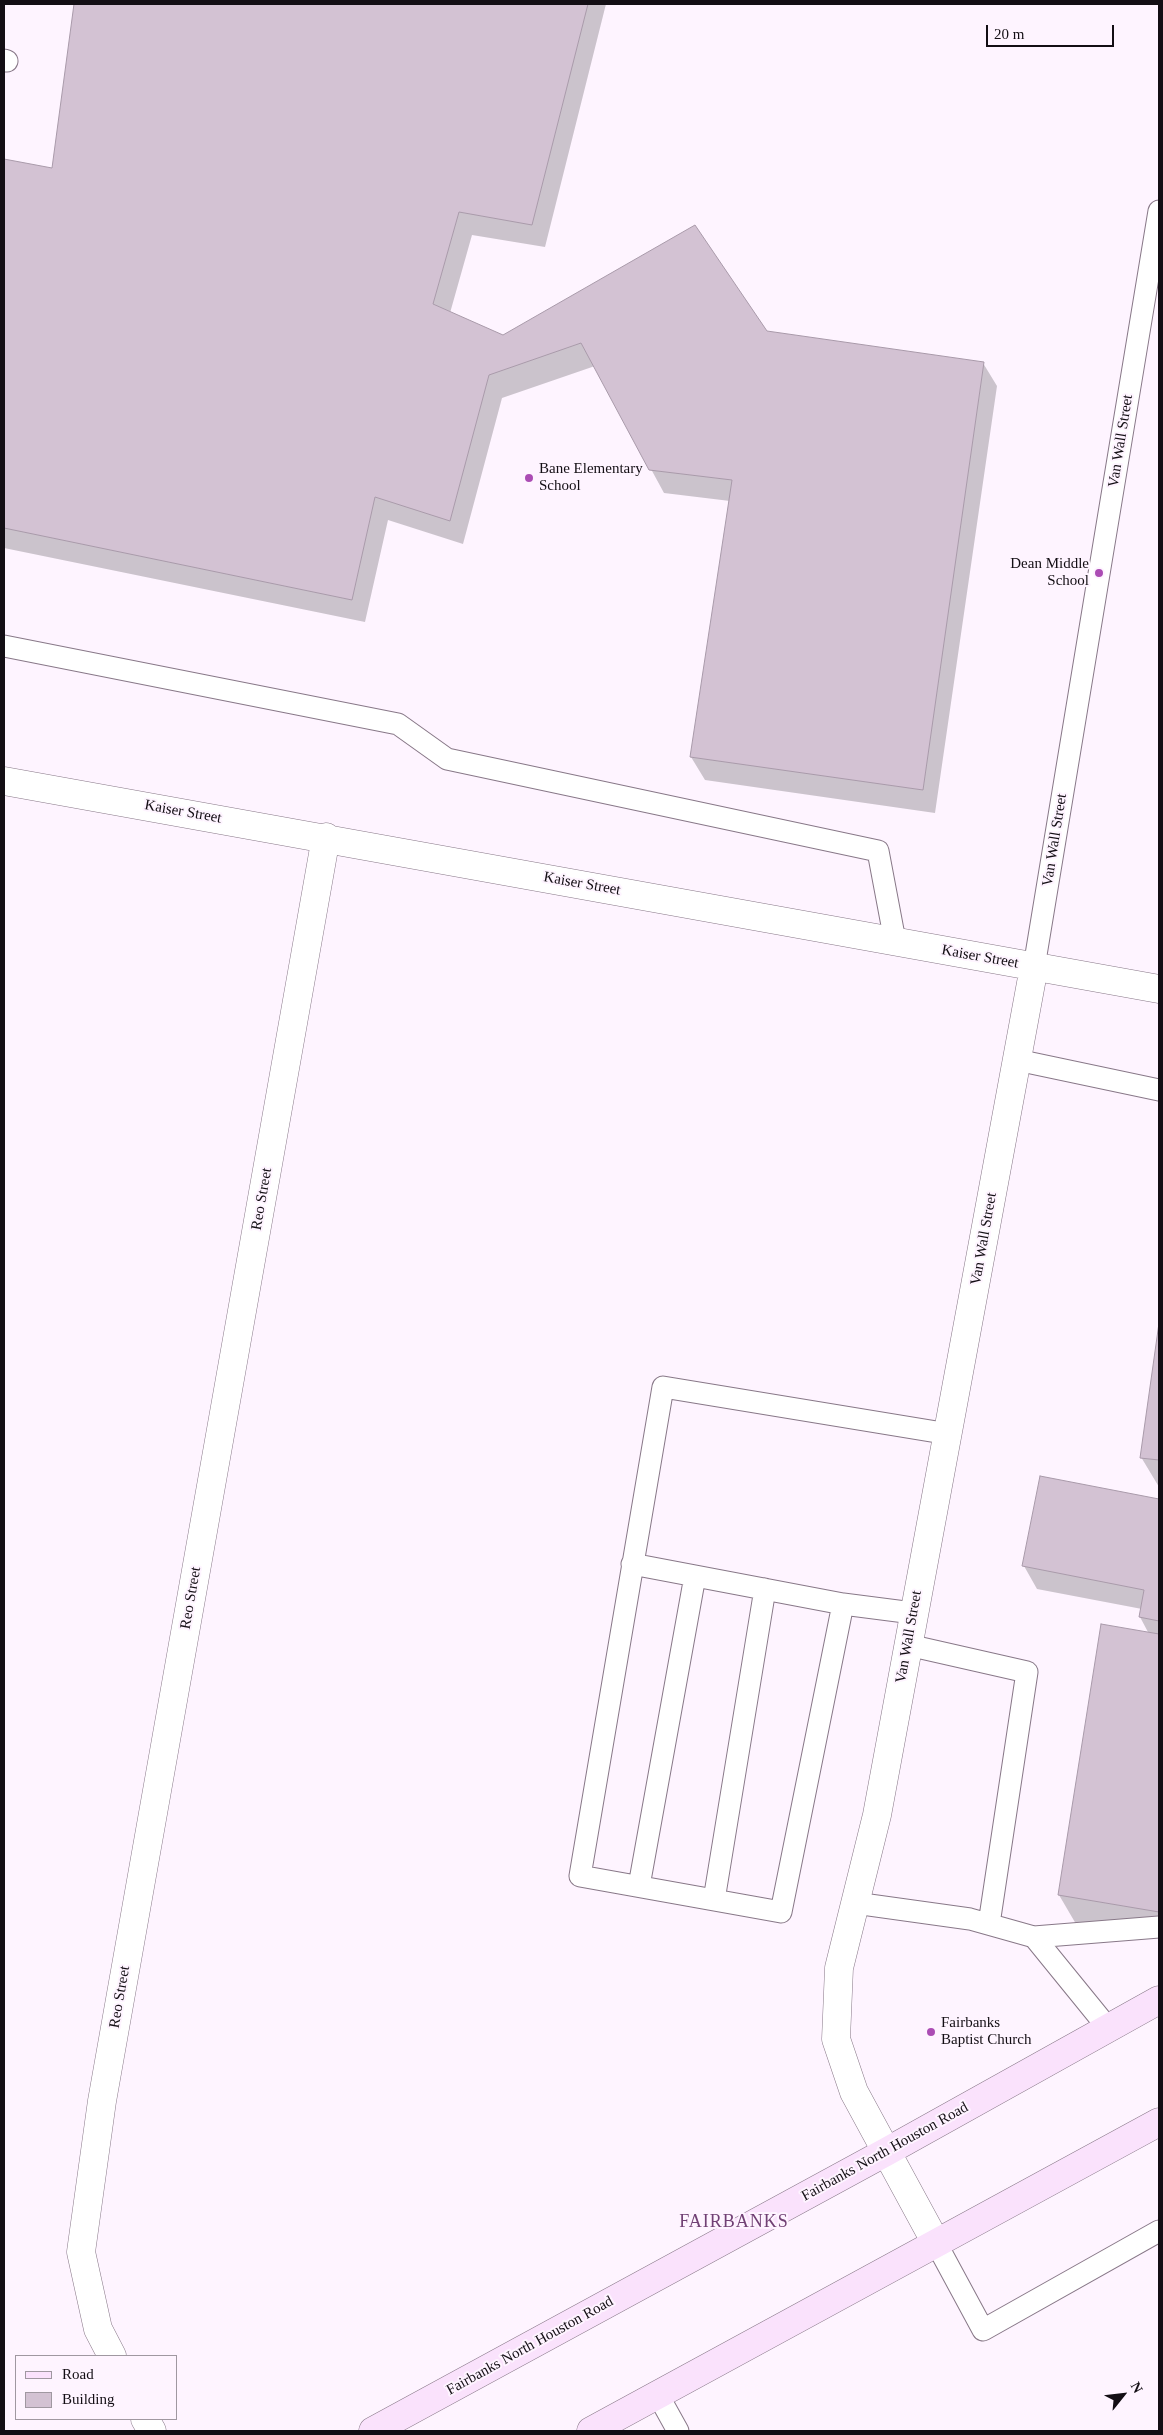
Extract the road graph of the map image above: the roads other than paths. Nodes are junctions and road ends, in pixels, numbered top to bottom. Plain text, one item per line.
1 (1159, 211) edge
2 (4, 646) edge
3 (4, 781) edge
4 (326, 837) junction
5 (895, 941) junction
6 (1034, 967) junction
7 (1159, 989) edge
8 (1017, 1060) junction
9 (1159, 1090) edge
10 (949, 1434) junction
11 (632, 1564) junction
12 (695, 1576) junction
13 (765, 1589) junction
14 (843, 1604) junction
15 (913, 1613) junction
16 (908, 1645) junction
17 (639, 1886) junction
18 (714, 1900) junction
19 (856, 1902) junction
20 (989, 1924) junction
21 (1159, 1927) edge
22 (1034, 1937) junction
23 (1159, 2000) edge
24 (1108, 2028) junction
25 (1159, 2122) edge
26 (886, 2152) junction
27 (1159, 2231) edge
28 (936, 2243) junction
29 (111, 2355) edge
30 (658, 2394) junction
31 (146, 2420) edge
32 (152, 2431) edge
33 (373, 2431) edge
34 (591, 2431) edge
35 (678, 2431) edge

1 - 6 lane, Van Wall Street
2 - 5 lane
3 - 4 street, Kaiser Street
4 - 5 street, Kaiser Street
4 - 29 street, Reo Street
5 - 6 street, Kaiser Street
6 - 7 street, Kaiser Street
6 - 8 street, Van Wall Street
8 - 9 lane
8 - 10 street, Van Wall Street
10 - 11 lane
10 - 15 street, Van Wall Street
11 - 12 lane
11 - 17 lane
12 - 13 lane
12 - 17 lane
13 - 14 lane
13 - 18 lane
14 - 15 lane
14 - 18 lane
15 - 16 street, Van Wall Street
16 - 19 street, Van Wall Street
16 - 20 lane
17 - 18 lane
19 - 20 lane
19 - 26 street, Van Wall Street
20 - 22 lane
21 - 22 lane
22 - 24 lane
23 - 24 main road, Fairbanks North Houston Road
24 - 26 main road, Fairbanks North Houston Road
25 - 28 main road
26 - 28 street, Van Wall Street
26 - 33 main road, Fairbanks North Houston Road
27 - 28 lane
28 - 30 main road
30 - 34 main road
30 - 35 lane
31 - 32 street

